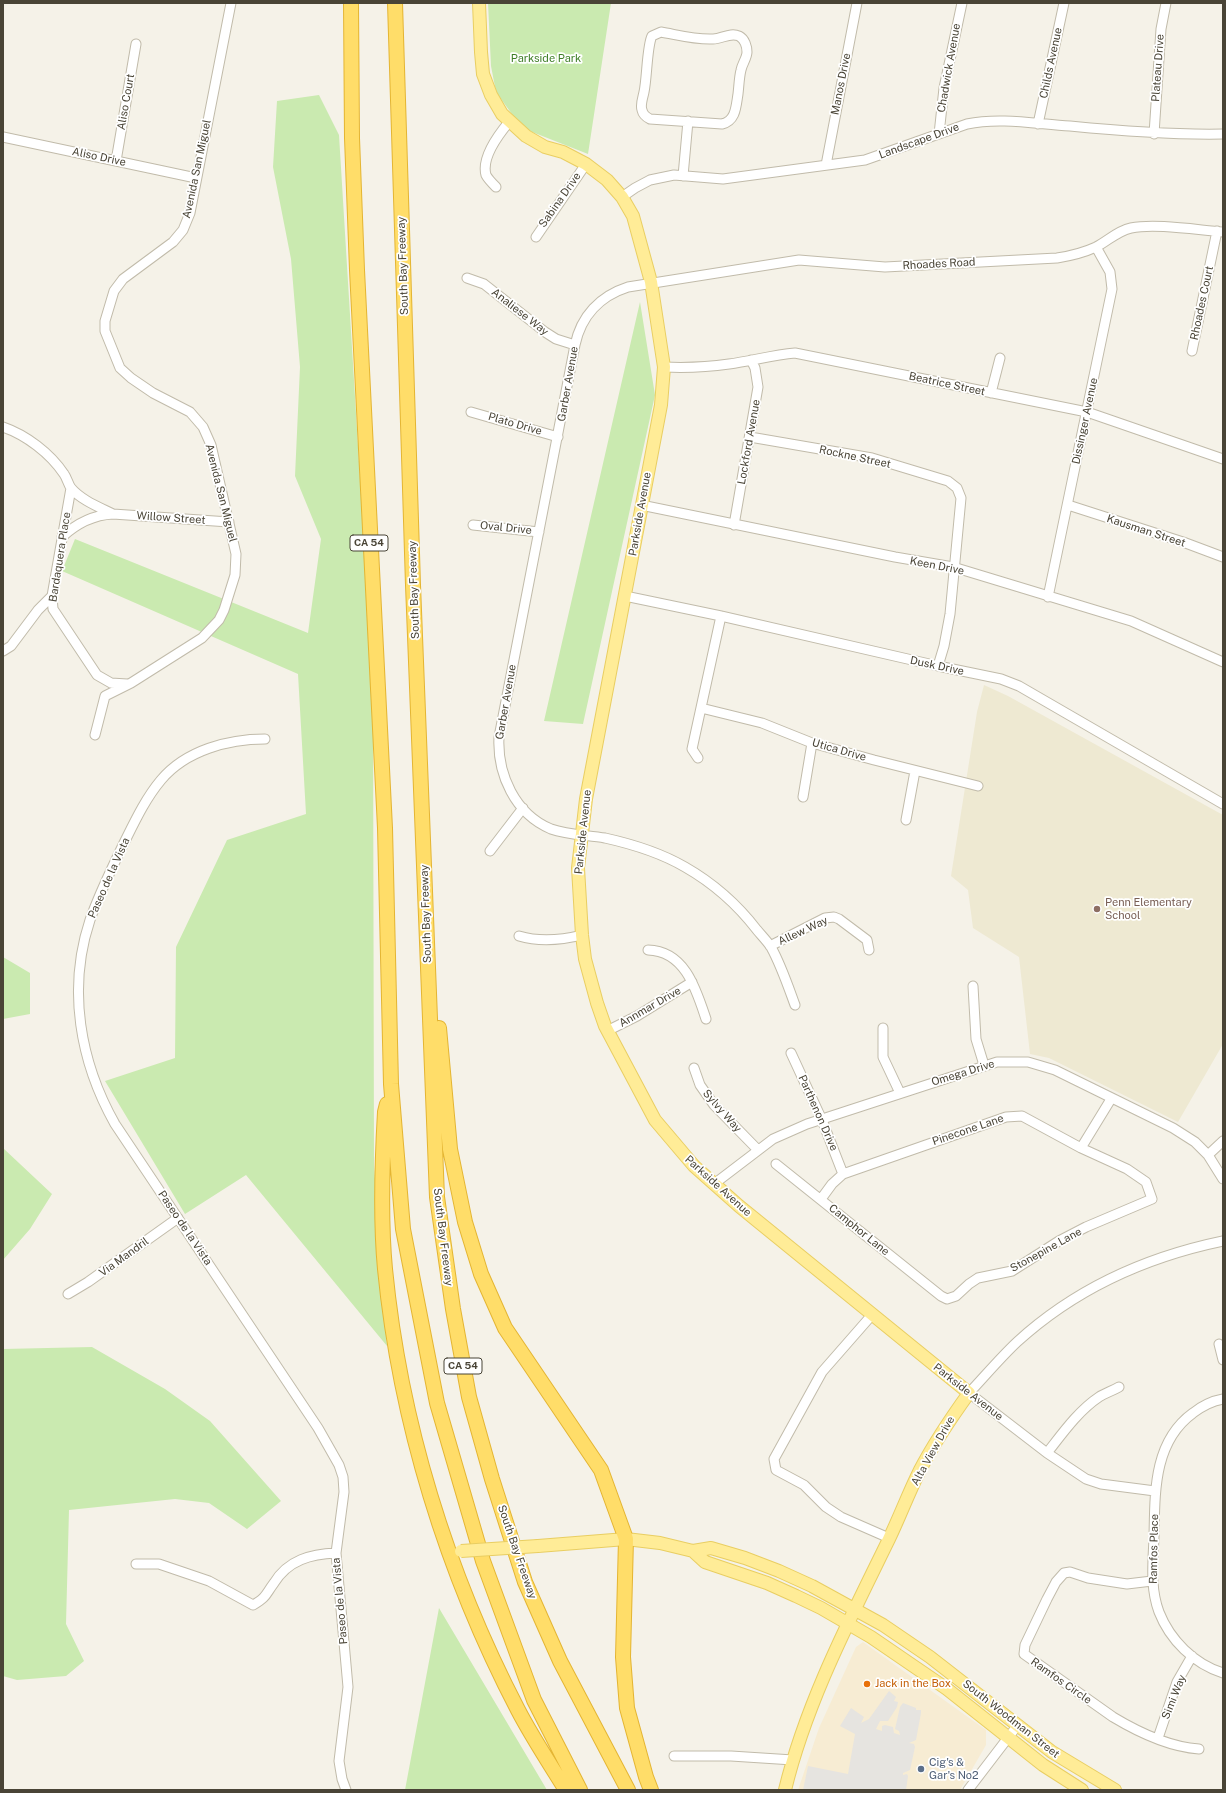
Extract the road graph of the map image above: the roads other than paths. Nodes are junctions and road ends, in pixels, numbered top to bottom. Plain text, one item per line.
1 (231, 3) edge
2 (351, 3) edge
3 (395, 3) edge
4 (479, 3) edge
5 (857, 3) edge
6 (962, 3) edge
7 (1064, 3) edge
8 (1166, 3) edge
9 (136, 44) dead end
10 (688, 121) junction
11 (509, 122) junction
12 (1038, 124) junction
13 (939, 134) junction
14 (1154, 134) junction
15 (1223, 134) edge
16 (3, 137) edge
17 (116, 161) junction
18 (586, 164) junction
19 (826, 165) junction
20 (683, 176) junction
21 (196, 178) junction
22 (496, 187) dead end
23 (622, 197) junction
24 (1220, 232) edge
25 (536, 237) dead end
26 (1096, 247) junction
27 (466, 278) dead end
28 (651, 282) junction
29 (575, 345) junction
30 (1192, 351) dead end
31 (1000, 358) dead end
32 (751, 360) junction
33 (664, 367) junction
34 (991, 393) junction
35 (472, 412) dead end
36 (1087, 412) junction
37 (3, 427) edge
38 (558, 437) junction
39 (750, 437) junction
40 (1223, 459) edge
41 (71, 488) junction
42 (641, 505) junction
43 (1068, 505) junction
44 (113, 514) junction
45 (229, 522) junction
46 (473, 524) dead end
47 (734, 524) junction
48 (539, 532) junction
49 (62, 537) junction
50 (1223, 557) edge
51 (953, 567) junction
52 (52, 596) junction
53 (625, 596) junction
54 (1048, 597) junction
55 (721, 616) junction
56 (3, 651) edge
57 (1223, 662) edge
58 (938, 666) junction
59 (131, 683) junction
60 (701, 708) junction
61 (95, 736) dead end
62 (266, 740) dead end
63 (812, 743) junction
64 (698, 758) dead end
65 (915, 771) junction
66 (978, 786) dead end
67 (803, 797) dead end
68 (1223, 804) edge
69 (523, 808) junction
70 (906, 820) dead end
71 (581, 834) junction
72 (490, 851) dead end
73 (426, 911) junction
74 (582, 935) junction
75 (519, 936) dead end
76 (770, 946) junction
77 (648, 950) dead end
78 (869, 950) dead end
79 (692, 982) junction
80 (973, 986) dead end
81 (795, 1005) dead end
82 (706, 1019) dead end
83 (883, 1028) dead end
84 (607, 1031) junction
85 (791, 1054) dead end
86 (984, 1065) junction
87 (694, 1068) dead end
88 (391, 1084) junction
89 (900, 1093) junction
90 (1111, 1099) junction
91 (822, 1120) junction
92 (1223, 1140) edge
93 (1081, 1148) junction
94 (758, 1150) junction
95 (1208, 1155) junction
96 (776, 1164) dead end
97 (844, 1174) junction
98 (1223, 1179) edge
99 (714, 1184) junction
100 (1152, 1198) joint
101 (821, 1199) junction
102 (178, 1218) junction
103 (1223, 1241) edge
104 (68, 1294) dead end
105 (941, 1296) joint
106 (871, 1316) junction
107 (1220, 1344) dead end
108 (1223, 1360) edge
109 (1119, 1387) dead end
110 (969, 1393) junction
111 (1223, 1399) edge
112 (1047, 1453) junction
113 (1155, 1491) junction
114 (889, 1538) junction
115 (626, 1539) junction
116 (455, 1551) junction
117 (693, 1551) junction
118 (336, 1553) junction
119 (136, 1564) dead end
120 (1152, 1581) junction
121 (855, 1609) junction
122 (848, 1623) junction
123 (1192, 1656) junction
124 (1223, 1673) edge
125 (1018, 1726) junction
126 (1008, 1738) junction
127 (1158, 1738) junction
128 (1199, 1749) dead end
129 (674, 1756) dead end
130 (793, 1760) junction
131 (346, 1790) edge
132 (566, 1790) edge
133 (580, 1790) edge
134 (628, 1790) edge
135 (651, 1790) edge
136 (785, 1790) edge
137 (968, 1790) edge
138 (1082, 1790) edge
139 (1116, 1790) edge

1 - 21 street, Avenida San Miguel
2 - 88 highway, CA 54
3 - 73 highway, South Bay Freeway / CA 54
4 - 11 main road, Parkside Avenue
5 - 19 street, Manos Drive
6 - 13 street, Chadwick Avenue
7 - 12 street, Childs Avenue
8 - 14 street, Plateau Drive
9 - 17 street, Aliso Court
10 - 10 street
10 - 20 street
11 - 18 main road, Parkside Avenue
11 - 22 street
12 - 13 street, Landscape Drive
12 - 14 street, Landscape Drive
13 - 19 street, Landscape Drive
14 - 15 street, Landscape Drive
16 - 17 street, Aliso Drive
17 - 21 street, Aliso Drive
18 - 23 main road, Parkside Avenue
18 - 25 street, Sabina Drive
19 - 20 street, Landscape Drive
20 - 23 street, Landscape Drive
21 - 45 street, Avenida San Miguel
23 - 28 main road, Parkside Avenue
24 - 26 street, Rhoades Road
24 - 30 street, Rhoades Court
26 - 28 street, Rhoades Road
26 - 36 street, Dissinger Avenue
27 - 29 street, Analiese Way
28 - 29 street, Garber Avenue
28 - 33 main road, Parkside Avenue
29 - 38 street, Garber Avenue
31 - 34 street
32 - 33 street, Beatrice Street
32 - 34 street, Beatrice Street
32 - 39 street, Lockford Avenue
33 - 42 main road, Parkside Avenue
34 - 36 street, Beatrice Street
35 - 38 street, Plato Drive
36 - 40 street, Beatrice Street
36 - 43 street, Dissinger Avenue
37 - 41 street, Willow Street
38 - 48 street, Garber Avenue
39 - 47 street, Lockford Avenue
39 - 51 street, Rockne Street
41 - 44 street, Willow Street
41 - 49 street, Bardaquera Place
42 - 47 street, Keen Drive
42 - 53 main road, Parkside Avenue
43 - 50 street, Kausman Street
43 - 54 street, Dissinger Avenue
44 - 45 street, Willow Street
44 - 49 street, Willow Street
45 - 59 street, Avenida San Miguel
46 - 48 street, Oval Drive
47 - 51 street, Keen Drive
48 - 69 street, Garber Avenue
49 - 52 street, Bardaquera Place
51 - 54 street, Keen Drive
51 - 58 street
52 - 56 street
52 - 59 street, Bardaquera Place
53 - 55 street, Dusk Drive
53 - 71 main road, Parkside Avenue
54 - 57 street, Keen Drive
55 - 58 street, Dusk Drive
55 - 60 street
58 - 68 street, Dusk Drive
59 - 61 street
60 - 63 street, Utica Drive
60 - 64 street
62 - 102 street, Paseo de la Vista
63 - 65 street, Utica Drive
63 - 67 street
65 - 66 street, Utica Drive
65 - 70 street
69 - 71 street, Garber Avenue
69 - 72 street
71 - 74 main road, Parkside Avenue
71 - 76 street, Garber Avenue
73 - 115 highway
73 - 134 highway, South Bay Freeway / CA 54
74 - 75 street
74 - 84 main road, Parkside Avenue
76 - 78 street, Allew Way
76 - 81 street, Garber Avenue
77 - 79 street
79 - 82 street
79 - 84 street, Annmar Drive
80 - 86 street
83 - 89 street
84 - 99 main road, Parkside Avenue
85 - 91 street, Parthenon Drive
86 - 89 street, Omega Drive
86 - 90 street, Omega Drive
87 - 94 street, Sylvy Way
88 - 116 highway
88 - 133 highway, CA 54
89 - 91 street, Omega Drive
90 - 93 street
90 - 95 street, Omega Drive
91 - 94 street, Omega Drive
91 - 97 street, Parthenon Drive
92 - 95 street
93 - 97 street, Pinecone Lane
93 - 100 street, Pinecone Lane
94 - 99 street, Omega Drive
95 - 98 street, Omega Drive
96 - 101 street, Camphor Lane
97 - 101 street, Pinecone Lane
99 - 106 main road, Parkside Avenue
100 - 105 street, Stonepine Lane
101 - 105 street, Camphor Lane
102 - 104 street, Via Mandril
102 - 118 street, Paseo de la Vista
103 - 110 street, Alta View Drive
106 - 110 main road, Parkside Avenue
106 - 114 street
107 - 108 street
109 - 112 street
110 - 112 street, Parkside Avenue
110 - 114 main road, Alta View Drive
111 - 113 street, Ramfos Place
112 - 113 street, Parkside Avenue
113 - 120 street, Ramfos Place
114 - 121 main road, Alta View Drive
115 - 116 main road, South Woodman Street, bridge
115 - 117 main road, South Woodman Street
115 - 135 highway
116 - 132 highway
117 - 121 main road, South Woodman Street
117 - 122 main road, South Woodman Street
118 - 119 street
118 - 131 street, Paseo de la Vista
120 - 123 street, Ramfos Place
120 - 127 street, Ramfos Circle
121 - 122 main road, Alta View Drive
121 - 125 main road, South Woodman Street
122 - 126 main road, South Woodman Street
122 - 130 main road, Alta View Drive
123 - 124 street, Ramfos Place
123 - 127 street, Simi Way
125 - 126 street
125 - 139 main road, South Woodman Street
126 - 137 street
126 - 138 main road, South Woodman Street
127 - 128 street, Ramfos Circle
129 - 130 street
130 - 136 main road, Alta View Drive

